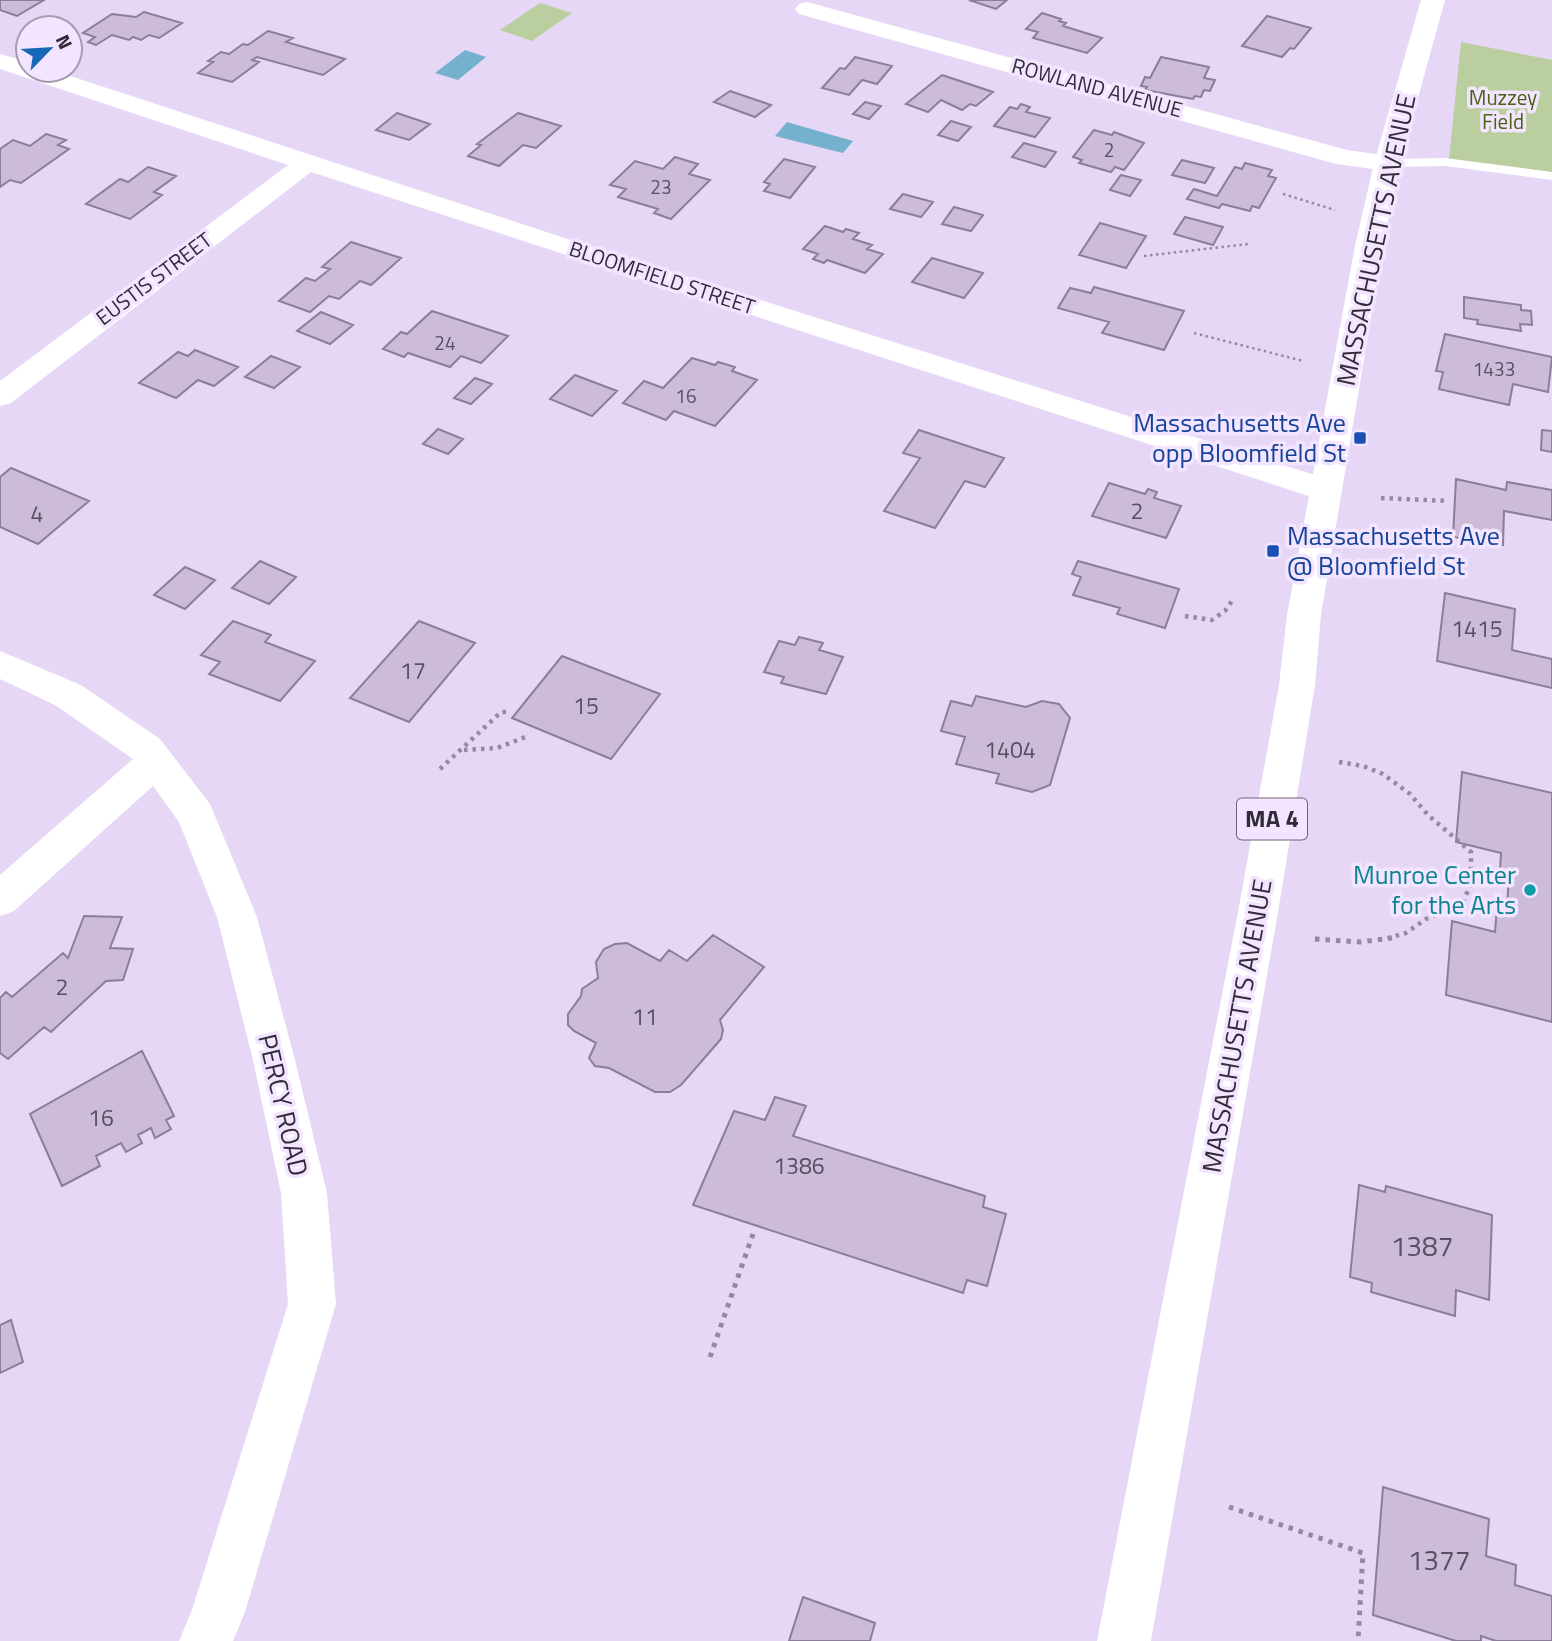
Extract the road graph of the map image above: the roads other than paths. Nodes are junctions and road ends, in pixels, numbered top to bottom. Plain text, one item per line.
1 (1433, 0) edge
2 (807, 9) dead end
3 (0, 61) edge
4 (308, 162) junction
5 (1387, 163) junction
6 (1552, 176) edge
7 (0, 396) edge
8 (1326, 490) junction
9 (0, 664) edge
10 (156, 761) junction
11 (0, 899) edge
12 (206, 1641) edge
13 (1124, 1641) edge

1 - 5 street, MASSACHUSETTS AVENUE / MA 4
2 - 5 street, ROWLAND AVENUE
3 - 4 street, BLOOMFIELD STREET
4 - 7 street, EUSTIS STREET
4 - 8 street, BLOOMFIELD STREET
5 - 6 lane
5 - 8 street, MASSACHUSETTS AVENUE / MA 4
8 - 13 street, MASSACHUSETTS AVENUE / MA 4
9 - 10 street, PERCY ROAD
10 - 11 street
10 - 12 street, PERCY ROAD

